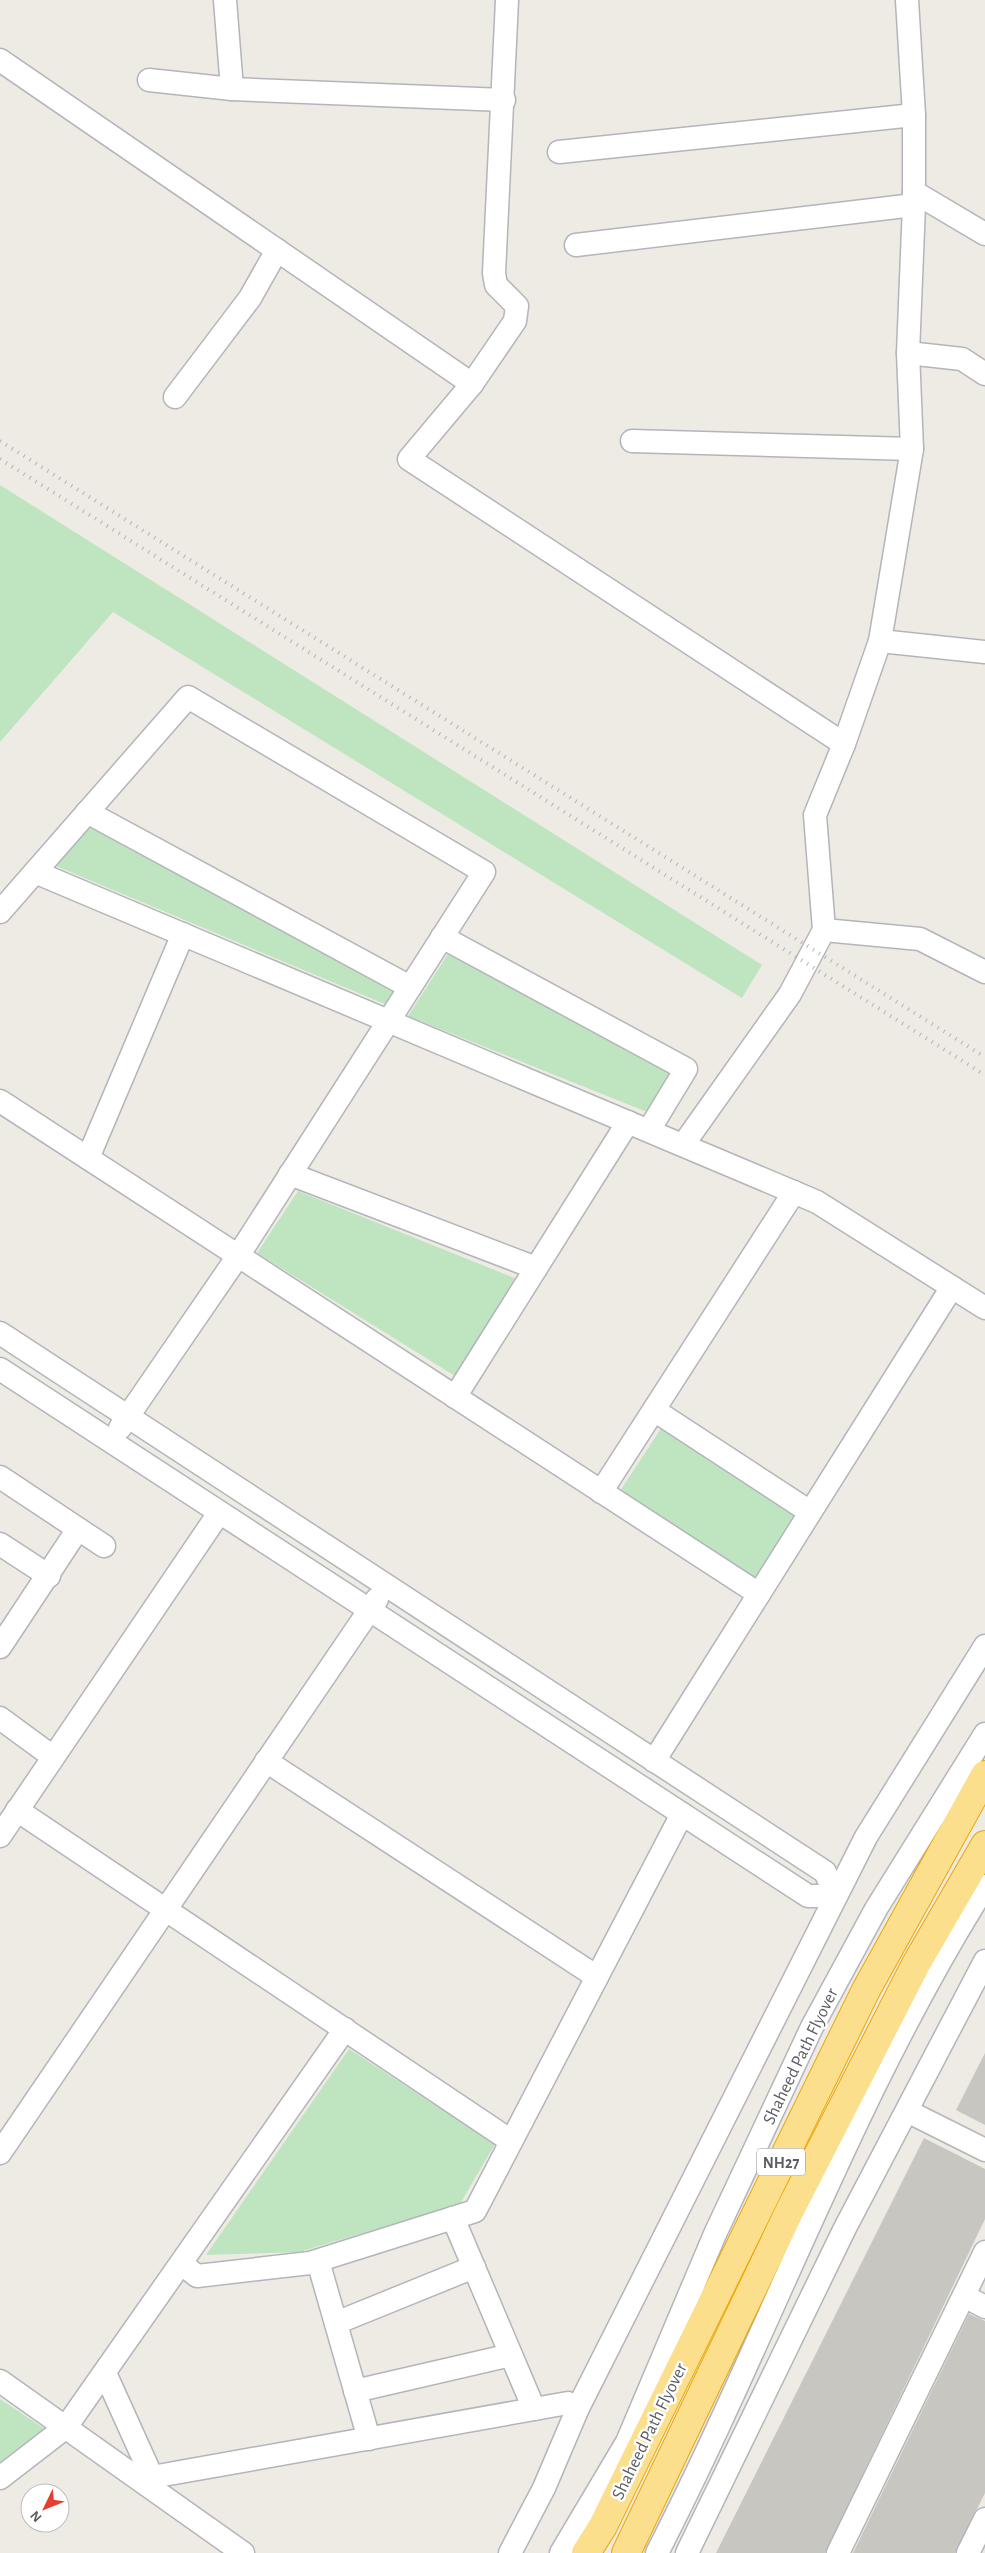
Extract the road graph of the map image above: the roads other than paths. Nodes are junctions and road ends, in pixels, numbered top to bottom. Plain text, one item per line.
1 (225, 0) edge
2 (507, 0) edge
3 (907, 0) edge
4 (0, 60) edge
5 (149, 80) dead end
6 (232, 89) junction
7 (504, 100) junction
8 (914, 115) junction
9 (559, 152) dead end
10 (914, 199) junction
11 (985, 234) edge
12 (576, 245) dead end
13 (277, 250) junction
14 (908, 353) junction
15 (985, 374) edge
16 (472, 384) junction
17 (175, 397) dead end
18 (632, 440) dead end
19 (912, 448) junction
20 (880, 641) junction
21 (985, 652) edge
22 (844, 744) junction
23 (88, 812) junction
24 (35, 872) junction
25 (0, 912) edge
26 (824, 930) junction
27 (183, 934) junction
28 (442, 937) junction
29 (985, 972) edge
30 (410, 987) junction
31 (388, 1021) junction
32 (0, 1101) edge
33 (628, 1122) junction
34 (649, 1130) junction
35 (683, 1145) junction
36 (88, 1158) junction
37 (290, 1174) junction
38 (794, 1192) junction
39 (238, 1256) junction
40 (536, 1268) junction
41 (952, 1287) junction
42 (985, 1308) edge
43 (0, 1333) edge
44 (0, 1369) edge
45 (455, 1397) junction
46 (654, 1410) junction
47 (127, 1417) junction
48 (110, 1442) junction
49 (0, 1477) edge
50 (601, 1492) junction
51 (810, 1512) junction
52 (219, 1513) junction
53 (78, 1529) junction
54 (0, 1544) edge
55 (104, 1546) dead end
56 (49, 1576) junction
57 (386, 1586) junction
58 (759, 1594) junction
59 (369, 1610) junction
60 (985, 1646) edge
61 (0, 1647) edge
62 (0, 1718) edge
63 (985, 1734) edge
64 (54, 1757) junction
65 (266, 1760) junction
66 (654, 1761) junction
67 (985, 1775) edge
68 (18, 1810) junction
69 (682, 1814) junction
70 (0, 1836) edge
71 (985, 1845) edge
72 (985, 1886) edge
73 (836, 1896) junction
74 (166, 1908) junction
75 (983, 1969) edge
76 (597, 1977) junction
77 (345, 2028) junction
78 (906, 2111) junction
79 (511, 2141) junction
80 (985, 2150) edge
81 (0, 2153) edge
82 (454, 2218) junction
83 (985, 2252) edge
84 (318, 2261) junction
85 (182, 2264) junction
86 (474, 2267) junction
87 (964, 2296) junction
88 (985, 2307) edge
89 (336, 2323) junction
90 (512, 2355) junction
91 (105, 2373) junction
92 (0, 2381) edge
93 (355, 2391) junction
94 (578, 2408) junction
95 (534, 2409) junction
96 (66, 2427) junction
97 (369, 2439) junction
98 (0, 2478) edge
99 (150, 2481) junction
100 (985, 2518) edge
101 (229, 2549) edge
102 (510, 2553) edge
103 (561, 2553) edge
104 (586, 2553) edge
105 (626, 2553) edge
106 (658, 2553) edge
107 (687, 2553) edge
108 (838, 2553) edge
109 (968, 2553) edge

1 - 6 street
2 - 7 street
3 - 8 street
4 - 13 street
5 - 6 street
6 - 7 street
7 - 16 street
8 - 9 street
8 - 10 street
10 - 11 street
10 - 12 street
10 - 14 street
13 - 16 street
13 - 17 street
14 - 15 street
14 - 19 street
16 - 22 street
18 - 19 street
19 - 20 street
20 - 21 street
20 - 22 street
22 - 26 street
23 - 24 street
23 - 28 street
23 - 30 street
24 - 25 street
24 - 27 street
26 - 29 street
26 - 35 street
27 - 31 street
27 - 36 street
28 - 30 street
28 - 34 street
30 - 31 street
31 - 33 street
31 - 37 street
32 - 36 street
33 - 34 street
33 - 40 street
34 - 35 street
35 - 38 street
36 - 39 street
37 - 39 street
37 - 40 street
38 - 41 street
38 - 46 street
39 - 45 street
39 - 47 street
40 - 45 street
41 - 42 street
41 - 51 street
43 - 47 street
44 - 48 street
45 - 50 street
46 - 50 street
46 - 51 street
47 - 48 street
47 - 57 street
48 - 52 street
49 - 53 street
50 - 58 street
51 - 58 street
52 - 59 street
52 - 64 street
53 - 55 street
53 - 56 street
54 - 56 street
56 - 61 street
57 - 59 street
57 - 66 street
58 - 66 street
59 - 65 street
59 - 69 street
60 - 73 street
62 - 64 street
63 - 103 street, Shaheed Path Flyover
64 - 68 street
65 - 74 street
65 - 76 street
66 - 73 street
67 - 104 highway, Shaheed Path Flyover / NH27
68 - 70 street
68 - 74 street
69 - 73 street
69 - 76 street
71 - 105 highway, Shaheed Path Flyover / NH27
72 - 106 street
73 - 94 street
74 - 77 street
74 - 81 street
75 - 78 street
76 - 79 street
77 - 79 street
77 - 85 street
78 - 80 street
78 - 107 street
79 - 82 street
82 - 84 street
82 - 86 street
83 - 87 street
84 - 85 street
84 - 89 street
85 - 91 street
86 - 89 street
86 - 90 street
87 - 88 street
87 - 108 street
89 - 93 street
90 - 93 street
90 - 95 street
91 - 96 street
91 - 99 street
92 - 96 street
93 - 97 street
94 - 95 street
94 - 102 street
95 - 97 street
96 - 98 street
96 - 99 street
97 - 99 street
99 - 101 street
100 - 109 street

